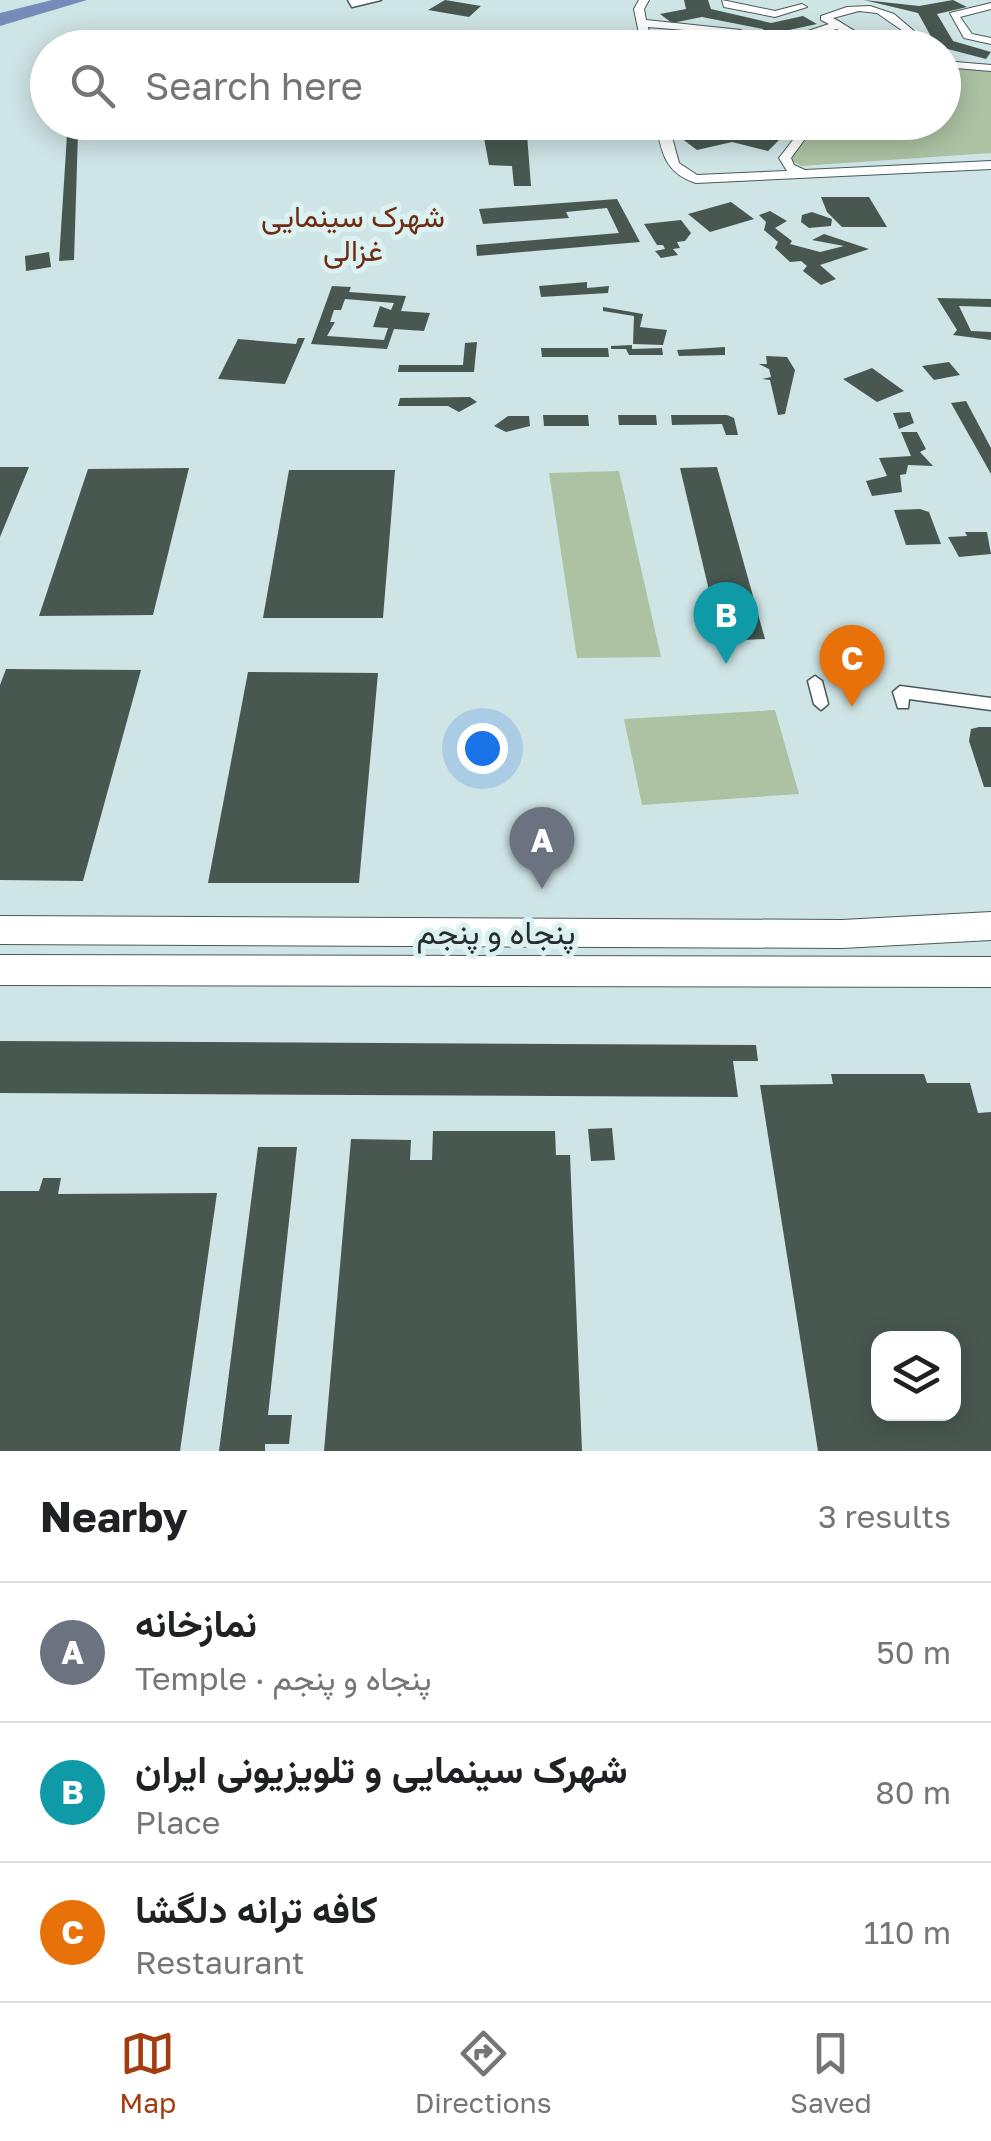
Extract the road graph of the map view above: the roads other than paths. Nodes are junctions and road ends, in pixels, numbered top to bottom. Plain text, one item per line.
1 (375, 0) edge
2 (644, 0) edge
3 (728, 0) edge
4 (792, 0) edge
5 (977, 0) edge
6 (352, 2) dead end
7 (991, 6) edge
8 (802, 7) junction
9 (825, 18) junction
10 (642, 23) junction
11 (838, 25) junction
12 (643, 30) edge
13 (728, 30) edge
14 (819, 30) edge
15 (847, 30) edge
16 (908, 30) edge
17 (991, 41) edge
18 (961, 65) edge
19 (991, 68) edge
20 (665, 140) edge
21 (799, 140) edge
22 (991, 156) edge
23 (991, 165) edge
24 (800, 173) junction
25 (815, 681) dead end
26 (821, 704) dead end
27 (903, 704) dead end
28 (991, 704) edge
29 (991, 926) edge
30 (0, 930) edge
31 (842, 934) junction
32 (0, 970) edge
33 (850, 972) junction
34 (991, 972) edge

1 - 6 street
2 - 10 street
3 - 8 street
4 - 8 street
5 - 7 street
7 - 17 street
8 - 9 street
9 - 11 street
9 - 16 street
10 - 12 street
10 - 13 street
11 - 14 street
11 - 15 street
18 - 19 street
20 - 24 street
21 - 24 street
22 - 24 street
23 - 24 street
25 - 26 street
27 - 28 street
29 - 31 main road, پنجاه و پنجم
30 - 31 main road, پنجاه و پنجم
31 - 33 main road
32 - 33 main road, پنجاه و پنجم
33 - 34 main road, پنجاه و پنجم

